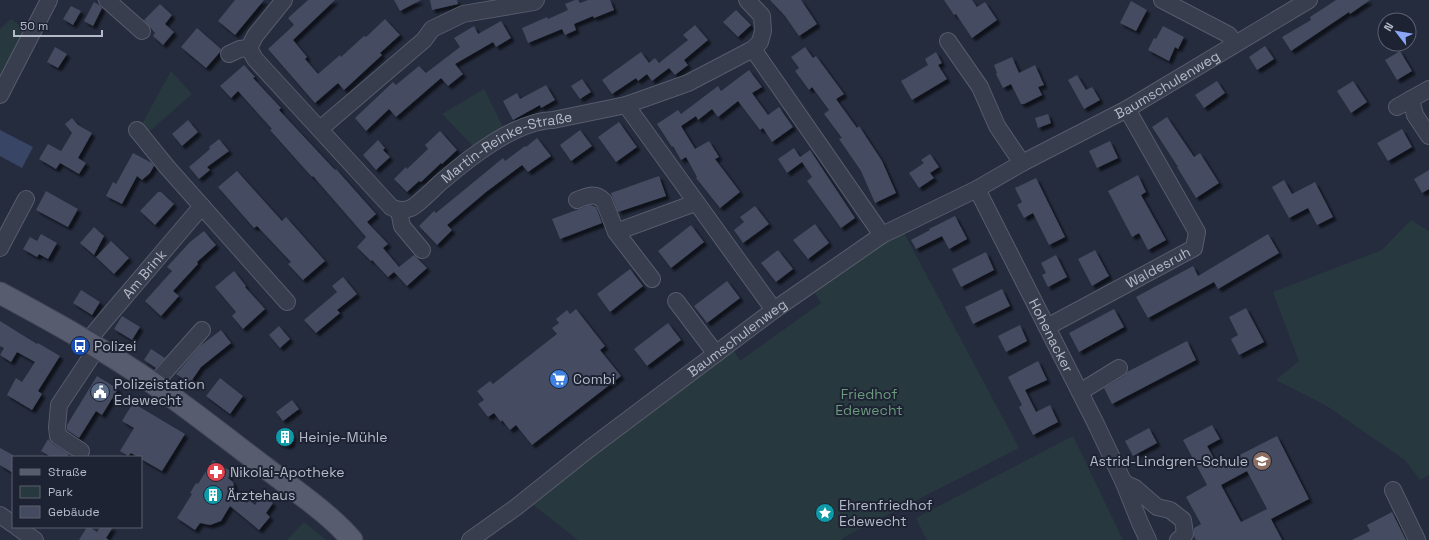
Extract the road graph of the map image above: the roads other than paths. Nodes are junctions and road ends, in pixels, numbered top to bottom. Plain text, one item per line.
1 (49, 0) edge
2 (107, 0) edge
3 (284, 0) edge
4 (536, 0) edge
5 (748, 0) edge
6 (1162, 0) edge
7 (1309, 0) edge
8 (142, 31) dead end
9 (948, 41) dead end
10 (1234, 45) junction
11 (249, 48) junction
12 (753, 49) junction
13 (229, 54) dead end
14 (1429, 89) edge
15 (0, 95) edge
16 (1411, 99) junction
17 (626, 105) junction
18 (1397, 107) dead end
19 (1127, 109) junction
20 (320, 129) junction
21 (137, 130) dead end
22 (1429, 136) edge
23 (1022, 164) junction
24 (977, 189) junction
25 (26, 199) dead end
26 (577, 200) dead end
27 (695, 203) junction
28 (202, 206) junction
29 (399, 211) junction
30 (616, 232) junction
31 (882, 235) junction
32 (0, 248) edge
33 (422, 250) dead end
34 (652, 279) dead end
35 (0, 293) edge
36 (676, 301) dead end
37 (288, 302) dead end
38 (774, 310) junction
39 (1047, 327) junction
40 (202, 330) dead end
41 (92, 345) junction
42 (716, 354) junction
43 (1119, 368) dead end
44 (154, 384) junction
45 (1080, 392) junction
46 (82, 451) dead end
47 (1124, 483) junction
48 (1393, 490) dead end
49 (0, 515) edge
50 (12, 523) edge
51 (18, 528) edge
52 (347, 534) edge
53 (35, 540) edge
54 (366, 540) edge
55 (470, 540) edge
56 (1148, 540) edge
57 (1178, 540) edge
58 (1417, 540) edge

1 - 15 street
2 - 8 street
3 - 11 street
4 - 20 street
5 - 12 street
6 - 10 street
7 - 10 street, Baumschulenweg
9 - 23 street
10 - 19 street, Baumschulenweg
11 - 13 street
11 - 20 street
12 - 17 street, Martin-Reinke-Straße
12 - 31 street
14 - 16 street
16 - 18 street
16 - 22 street
17 - 27 street
17 - 29 street, Martin-Reinke-Straße
19 - 23 street, Baumschulenweg
19 - 39 street, Waldesruh
20 - 29 street
21 - 28 street
23 - 24 street, Baumschulenweg
24 - 31 street, Baumschulenweg
24 - 39 street, Hohenacker
25 - 32 street
26 - 30 street
27 - 30 street
27 - 38 street
28 - 37 street
28 - 41 street, Am Brink
29 - 33 street
30 - 34 street
31 - 38 street, Baumschulenweg
35 - 41 main road
36 - 42 street
38 - 42 street, Baumschulenweg
39 - 45 street, Hohenacker
40 - 44 street
41 - 44 main road
41 - 46 street, Am Brink
42 - 55 street, Baumschulenweg
43 - 45 street
44 - 52 main road
45 - 47 street, Hohenacker
47 - 56 street, Hohenacker
47 - 57 street
48 - 58 street
49 - 50 street
51 - 53 street
52 - 54 main road

